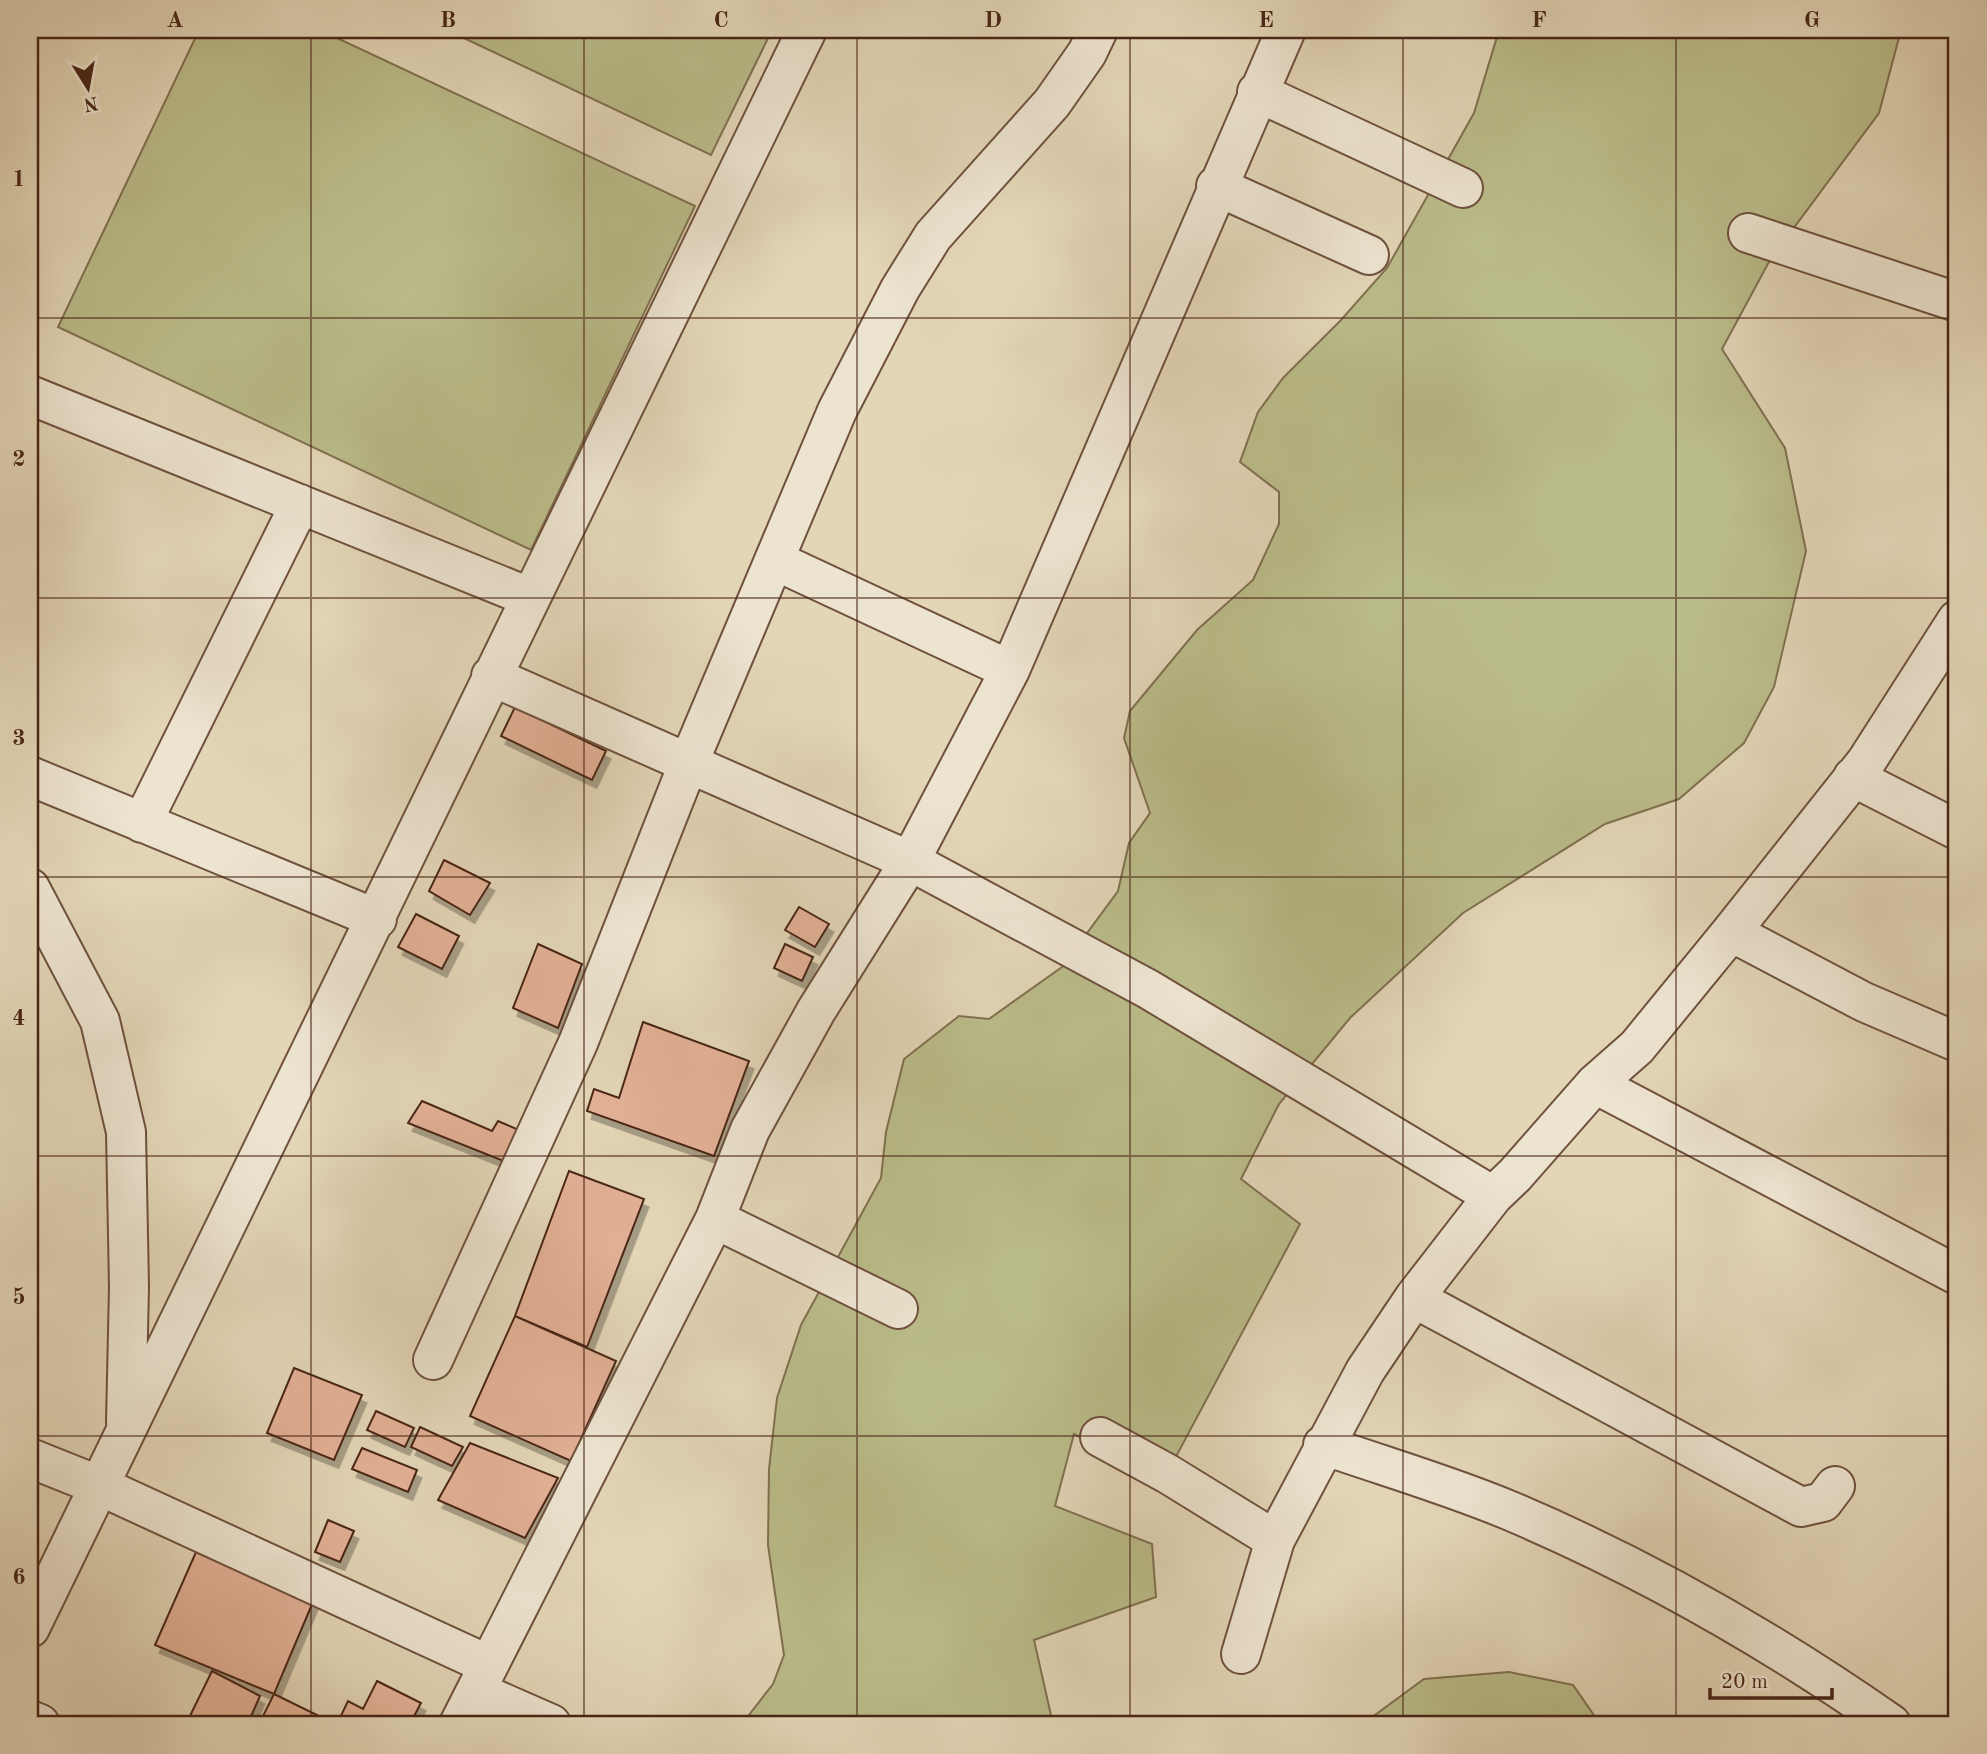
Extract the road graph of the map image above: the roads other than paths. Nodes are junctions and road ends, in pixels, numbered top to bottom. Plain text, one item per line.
1 (807, 30) edge
2 (1098, 30) edge
3 (1286, 30) edge
4 (1257, 92) junction
5 (1216, 186) junction
6 (1463, 188) dead end
7 (1748, 233) dead end
8 (1369, 255) dead end
9 (1957, 302) edge
10 (30, 395) edge
11 (300, 504) junction
12 (774, 560) junction
13 (529, 597) junction
14 (1957, 620) edge
15 (1010, 670) junction
16 (491, 676) junction
17 (689, 762) junction
18 (30, 776) edge
19 (1853, 778) junction
20 (142, 823) junction
21 (1957, 830) edge
22 (911, 861) junction
23 (30, 888) edge
24 (377, 919) junction
25 (1731, 932) junction
26 (1957, 1042) edge
27 (1595, 1084) junction
28 (1493, 1196) junction
29 (715, 1219) junction
30 (1957, 1275) edge
31 (1414, 1298) junction
32 (898, 1309) dead end
33 (433, 1360) dead end
34 (126, 1435) junction
35 (1100, 1437) dead end
36 (1323, 1445) junction
37 (30, 1458) edge
38 (100, 1486) junction
39 (1835, 1486) dead end
40 (1275, 1540) junction
41 (30, 1628) edge
42 (1241, 1654) dead end
43 (474, 1694) edge
44 (30, 1720) edge
45 (40, 1724) edge
46 (551, 1724) edge
47 (1891, 1724) edge

1 - 13 street
2 - 12 street
3 - 4 street
4 - 5 street
4 - 6 street
5 - 8 street
5 - 15 street
7 - 9 street
10 - 11 street
11 - 13 street
11 - 20 street
12 - 15 street
12 - 17 street
13 - 16 street
14 - 19 street
15 - 22 street
16 - 17 street
16 - 24 street
17 - 22 street
17 - 33 street
18 - 20 street
19 - 21 street
19 - 25 street
20 - 24 street
22 - 28 street
22 - 29 street
23 - 34 street
24 - 34 street
25 - 26 street
25 - 27 street
27 - 28 street
27 - 30 street
28 - 31 street
29 - 32 street
29 - 43 street
31 - 36 street
31 - 39 street
34 - 38 street
35 - 40 street
36 - 40 street
36 - 47 street
37 - 38 street
38 - 41 street
38 - 43 street
40 - 42 street
43 - 46 street
44 - 45 street

